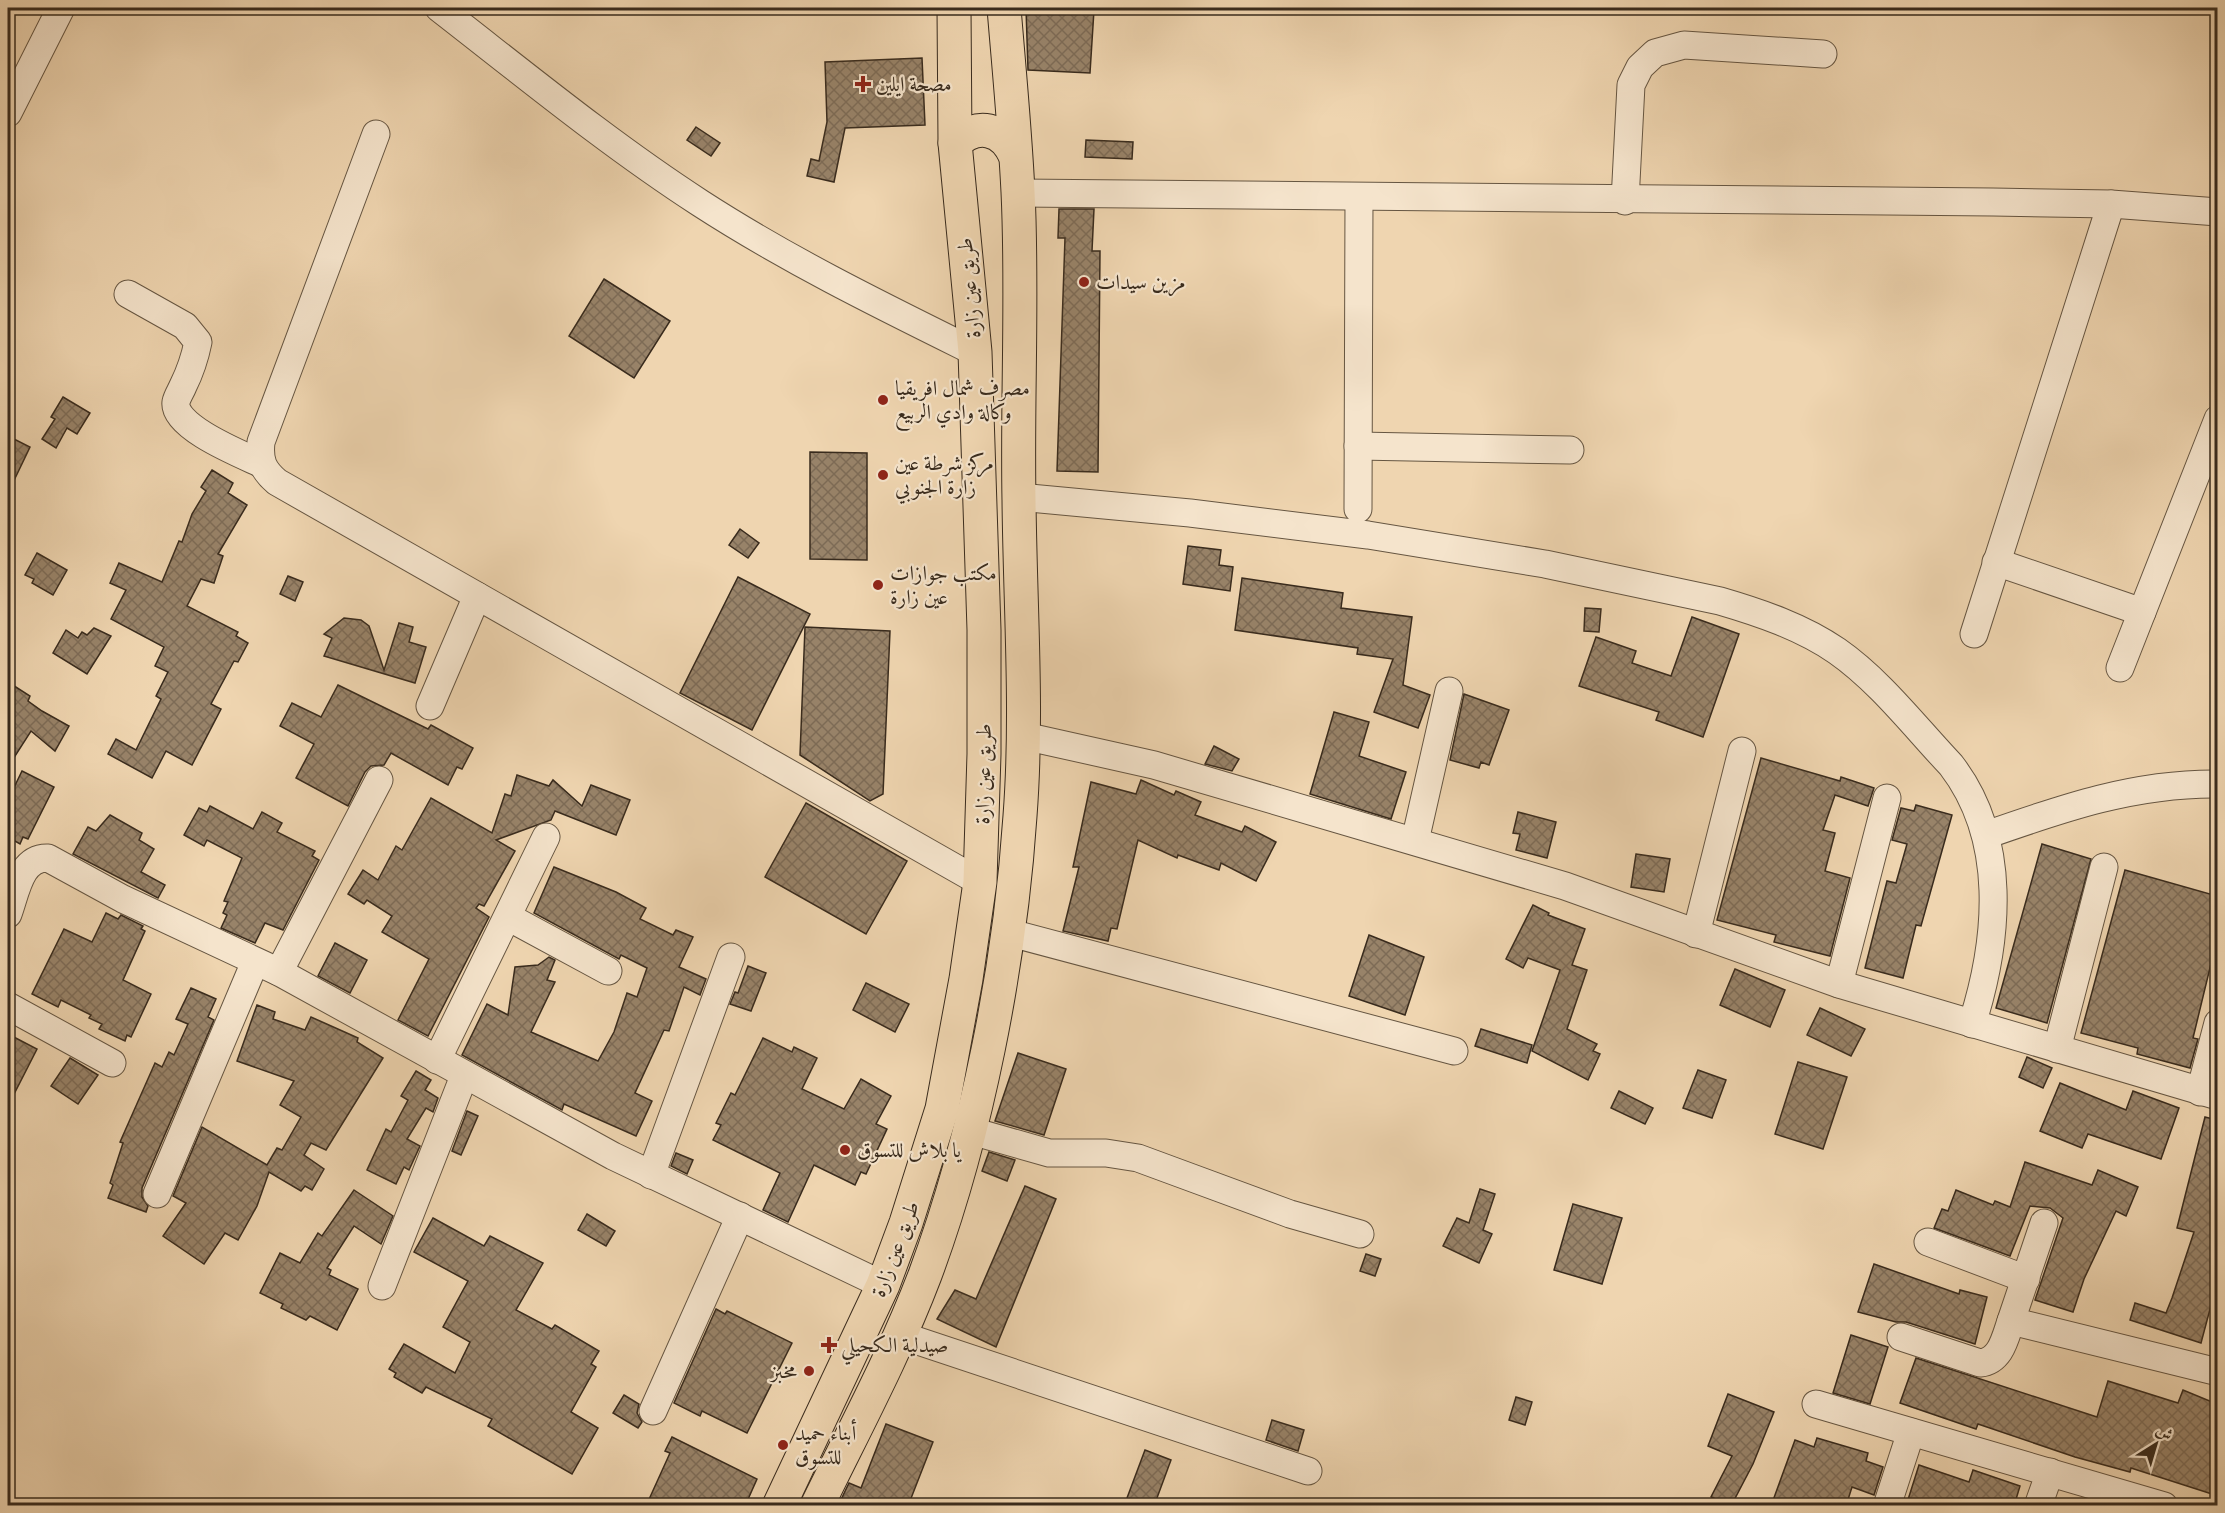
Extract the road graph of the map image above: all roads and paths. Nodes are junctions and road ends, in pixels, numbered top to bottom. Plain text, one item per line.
1 (61, 8) edge
2 (439, 8) edge
3 (954, 8) edge
4 (1004, 8) edge
5 (1823, 54) dead end
6 (8, 113) edge
7 (376, 134) dead end
8 (955, 143) junction
9 (1015, 155) junction
10 (1018, 194) junction
11 (1359, 198) junction
12 (1625, 201) junction
13 (2110, 204) junction
14 (2217, 212) edge
15 (128, 294) dead end
16 (975, 352) junction
17 (2217, 419) edge
18 (1358, 446) junction
19 (1570, 450) dead end
20 (262, 464) junction
21 (1019, 497) junction
22 (1358, 510) dead end
23 (1996, 562) junction
24 (477, 596) junction
25 (2142, 612) junction
26 (1974, 634) dead end
27 (2120, 668) dead end
28 (1449, 691) dead end
29 (430, 706) dead end
30 (1024, 736) junction
31 (1742, 751) dead end
32 (379, 780) dead end
33 (2217, 784) edge
34 (1887, 798) dead end
35 (1986, 835) junction
36 (546, 837) dead end
37 (1415, 841) junction
38 (2104, 867) dead end
39 (980, 882) junction
40 (8, 914) edge
41 (508, 917) junction
42 (1006, 932) junction
43 (1695, 934) junction
44 (731, 957) dead end
45 (267, 967) junction
46 (608, 971) dead end
47 (1839, 984) junction
48 (8, 1006) edge
49 (2217, 1023) edge
50 (1972, 1024) junction
51 (2056, 1049) junction
52 (1454, 1051) dead end
53 (437, 1060) junction
54 (112, 1063) dead end
55 (464, 1076) junction
56 (2209, 1094) edge
57 (968, 1130) junction
58 (651, 1175) junction
59 (157, 1194) dead end
60 (740, 1216) junction
61 (2044, 1223) dead end
62 (1360, 1234) dead end
63 (1928, 1242) dead end
64 (2026, 1279) junction
65 (883, 1285) junction
66 (382, 1286) dead end
67 (2011, 1321) junction
68 (900, 1335) junction
69 (1901, 1337) dead end
70 (2217, 1372) edge
71 (1816, 1404) dead end
72 (653, 1411) dead end
73 (1911, 1432) junction
74 (1308, 1471) dead end
75 (2050, 1472) junction
76 (779, 1506) edge
77 (817, 1506) edge
78 (1887, 1506) edge
79 (2038, 1506) edge
80 (2164, 1506) edge

1 - 6 street
2 - 16 street
3 - 8 main road, طريق عين زارة
4 - 9 main road, طريق عين زارة
5 - 12 street
7 - 20 street
8 - 9 main road
8 - 16 main road, طريق عين زارة
9 - 10 main road, طريق عين زارة
10 - 11 street
10 - 21 main road, طريق عين زارة
11 - 12 street
11 - 18 street
12 - 13 street
13 - 14 street
13 - 23 street
15 - 20 street
16 - 39 main road, طريق عين زارة
17 - 25 street
18 - 19 street
18 - 22 street
20 - 24 street
21 - 30 main road, طريق عين زارة
21 - 35 street
23 - 25 street
23 - 26 street
24 - 29 street
24 - 39 street
25 - 27 street
28 - 37 street
30 - 37 street
30 - 42 main road, طريق عين زارة
31 - 43 street
32 - 45 street
33 - 35 street
34 - 47 street
35 - 50 street
36 - 41 street
37 - 43 street
38 - 51 street
39 - 65 main road, طريق عين زارة
40 - 45 street
41 - 46 street
41 - 53 street
42 - 52 street
42 - 57 main road, طريق عين زارة
43 - 47 street
44 - 58 street
45 - 53 street
45 - 59 street
47 - 50 street
48 - 54 street
49 - 56 street
50 - 51 street
51 - 56 street
53 - 55 street
55 - 58 street
55 - 66 street
57 - 62 street
57 - 68 main road, طريق عين زارة
58 - 60 street
60 - 65 street
60 - 72 street
61 - 64 street
63 - 64 street
64 - 67 street
65 - 76 main road, طريق عين زارة
67 - 69 street
67 - 70 street
68 - 74 street
68 - 77 main road, طريق عين زارة
71 - 73 street
73 - 75 street
73 - 78 street
75 - 79 street
75 - 80 street

